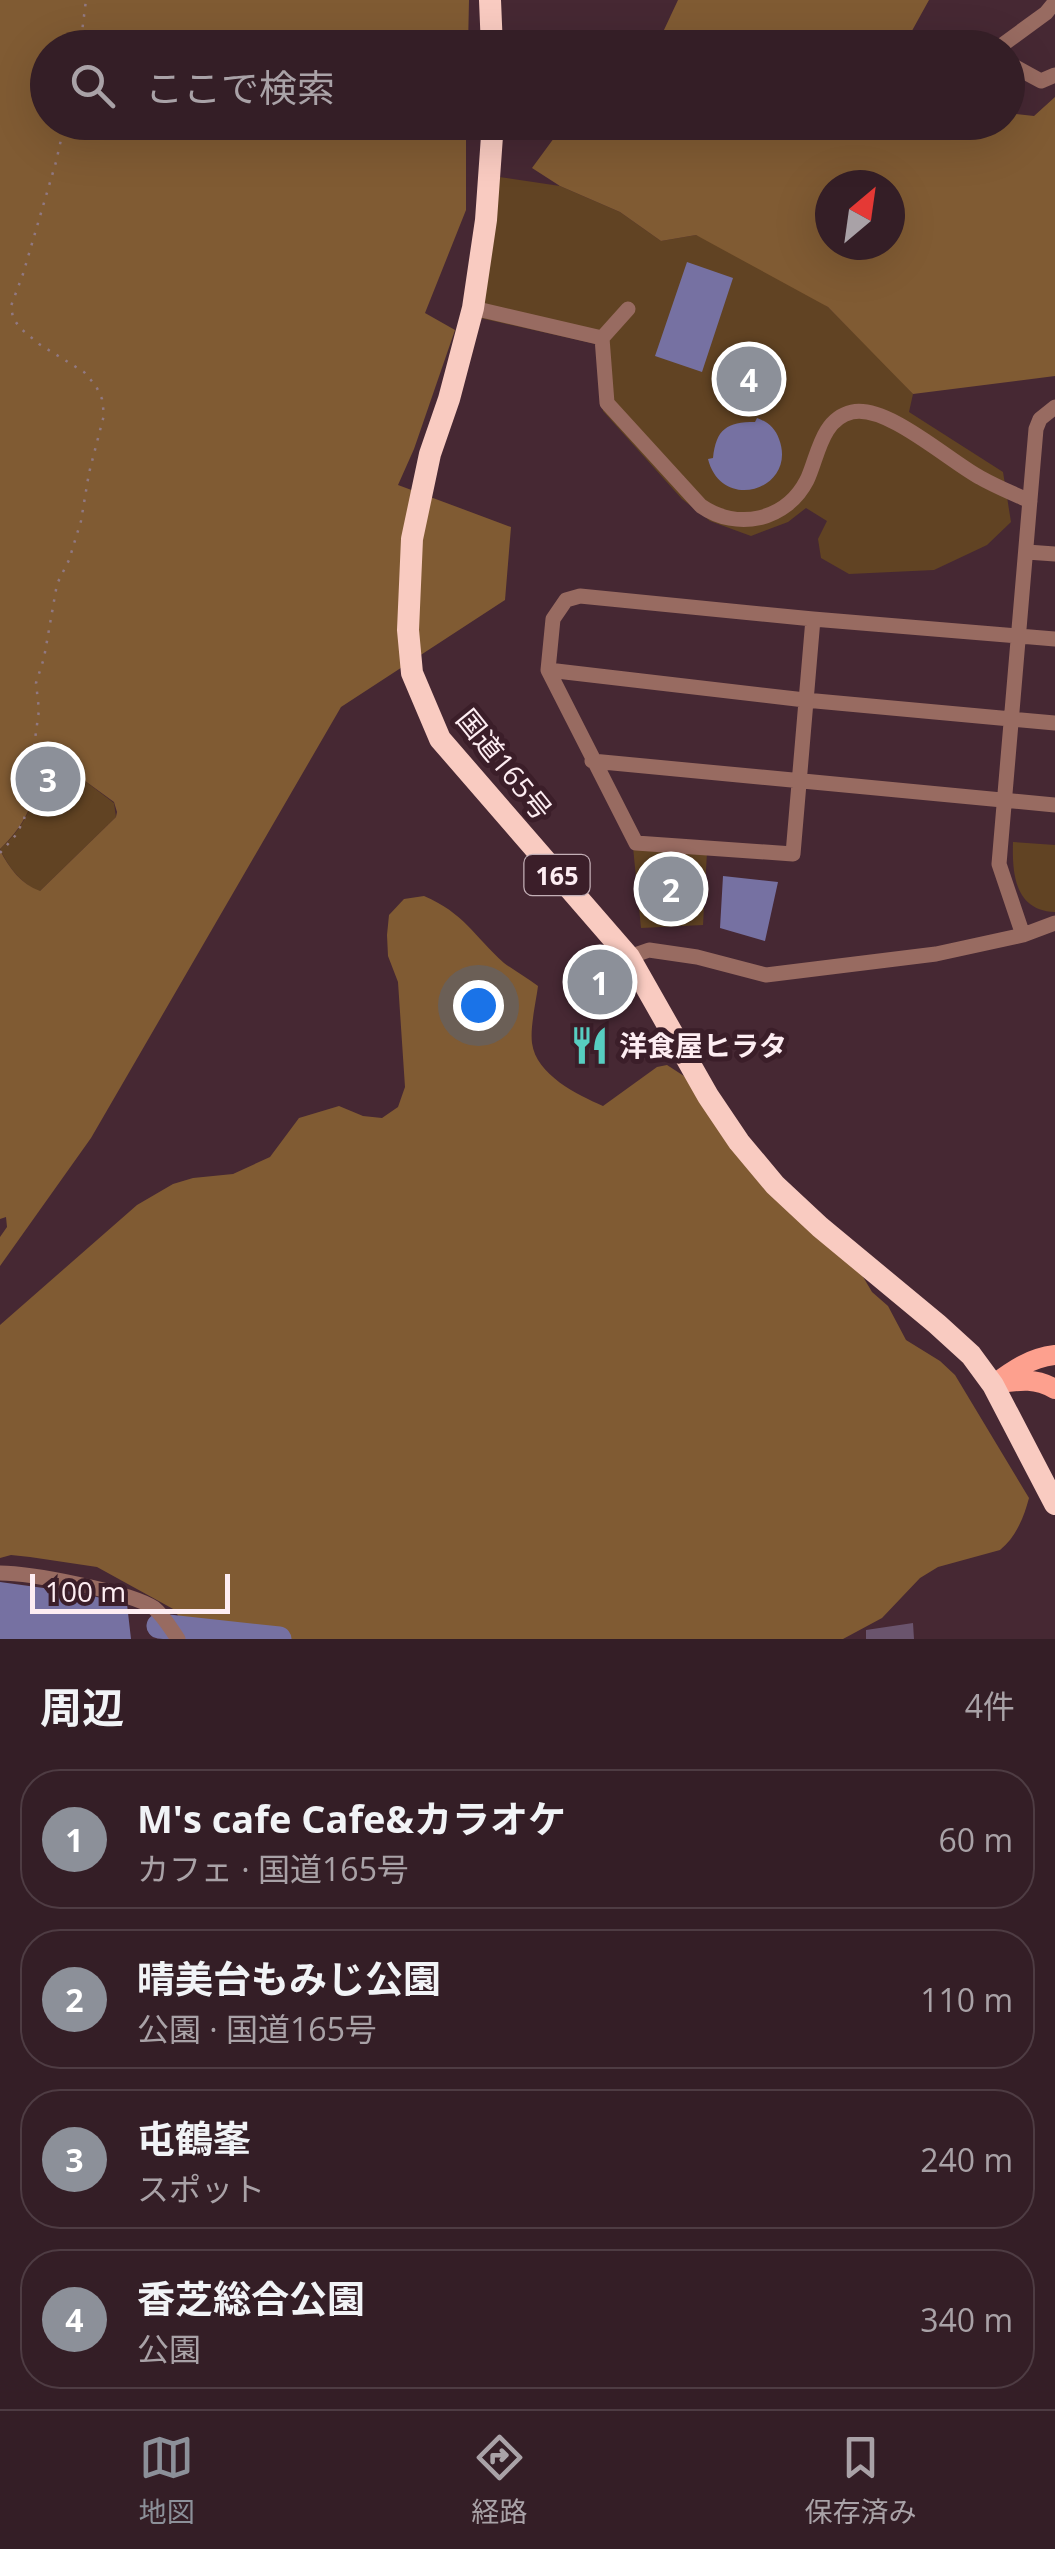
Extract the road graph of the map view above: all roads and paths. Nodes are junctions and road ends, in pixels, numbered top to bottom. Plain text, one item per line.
1 (86, 0) edge
2 (490, 0) edge
3 (1050, 8) edge
4 (82, 30) edge
5 (491, 30) edge
6 (1021, 30) edge
7 (1055, 30) edge
8 (1025, 73) edge
9 (1055, 76) edge
10 (61, 140) edge
11 (491, 140) edge
12 (472, 308) junction
13 (628, 308) dead end
14 (602, 338) junction
15 (1055, 407) edge
16 (1030, 501) junction
17 (1027, 552) junction
18 (1055, 554) edge
19 (813, 619) junction
20 (1019, 635) junction
21 (1055, 639) edge
22 (548, 670) junction
23 (805, 700) junction
24 (1012, 718) junction
25 (1055, 723) edge
26 (592, 760) junction
27 (799, 779) junction
28 (1005, 800) junction
29 (1055, 805) edge
30 (0, 853) edge
31 (1055, 923) edge
32 (1023, 935) junction
33 (629, 957) junction
34 (1055, 1356) edge
35 (993, 1385) junction
36 (1055, 1390) edge
37 (1055, 1504) edge
38 (0, 1574) edge
39 (178, 1639) edge

1 - 4 path
2 - 5 highway
3 - 6 street
3 - 7 street
8 - 9 street
10 - 30 path
11 - 12 highway, 国道165号 / 165
12 - 14 street
12 - 33 highway, 国道165号 / 165
13 - 14 street
14 - 16 street
15 - 16 street
16 - 17 street
17 - 18 street
17 - 20 street
19 - 20 street
19 - 22 street
19 - 23 street
20 - 21 street
20 - 24 street
22 - 23 street
22 - 26 street
23 - 24 street
23 - 27 street
24 - 25 street
24 - 28 street
26 - 27 street
26 - 27 street
27 - 28 street
28 - 29 street
28 - 32 street
31 - 32 street
32 - 33 street
33 - 35 highway, 国道165号 / 165
34 - 35 main road
35 - 36 main road
35 - 37 highway, 国道165号 / 165
38 - 39 street

